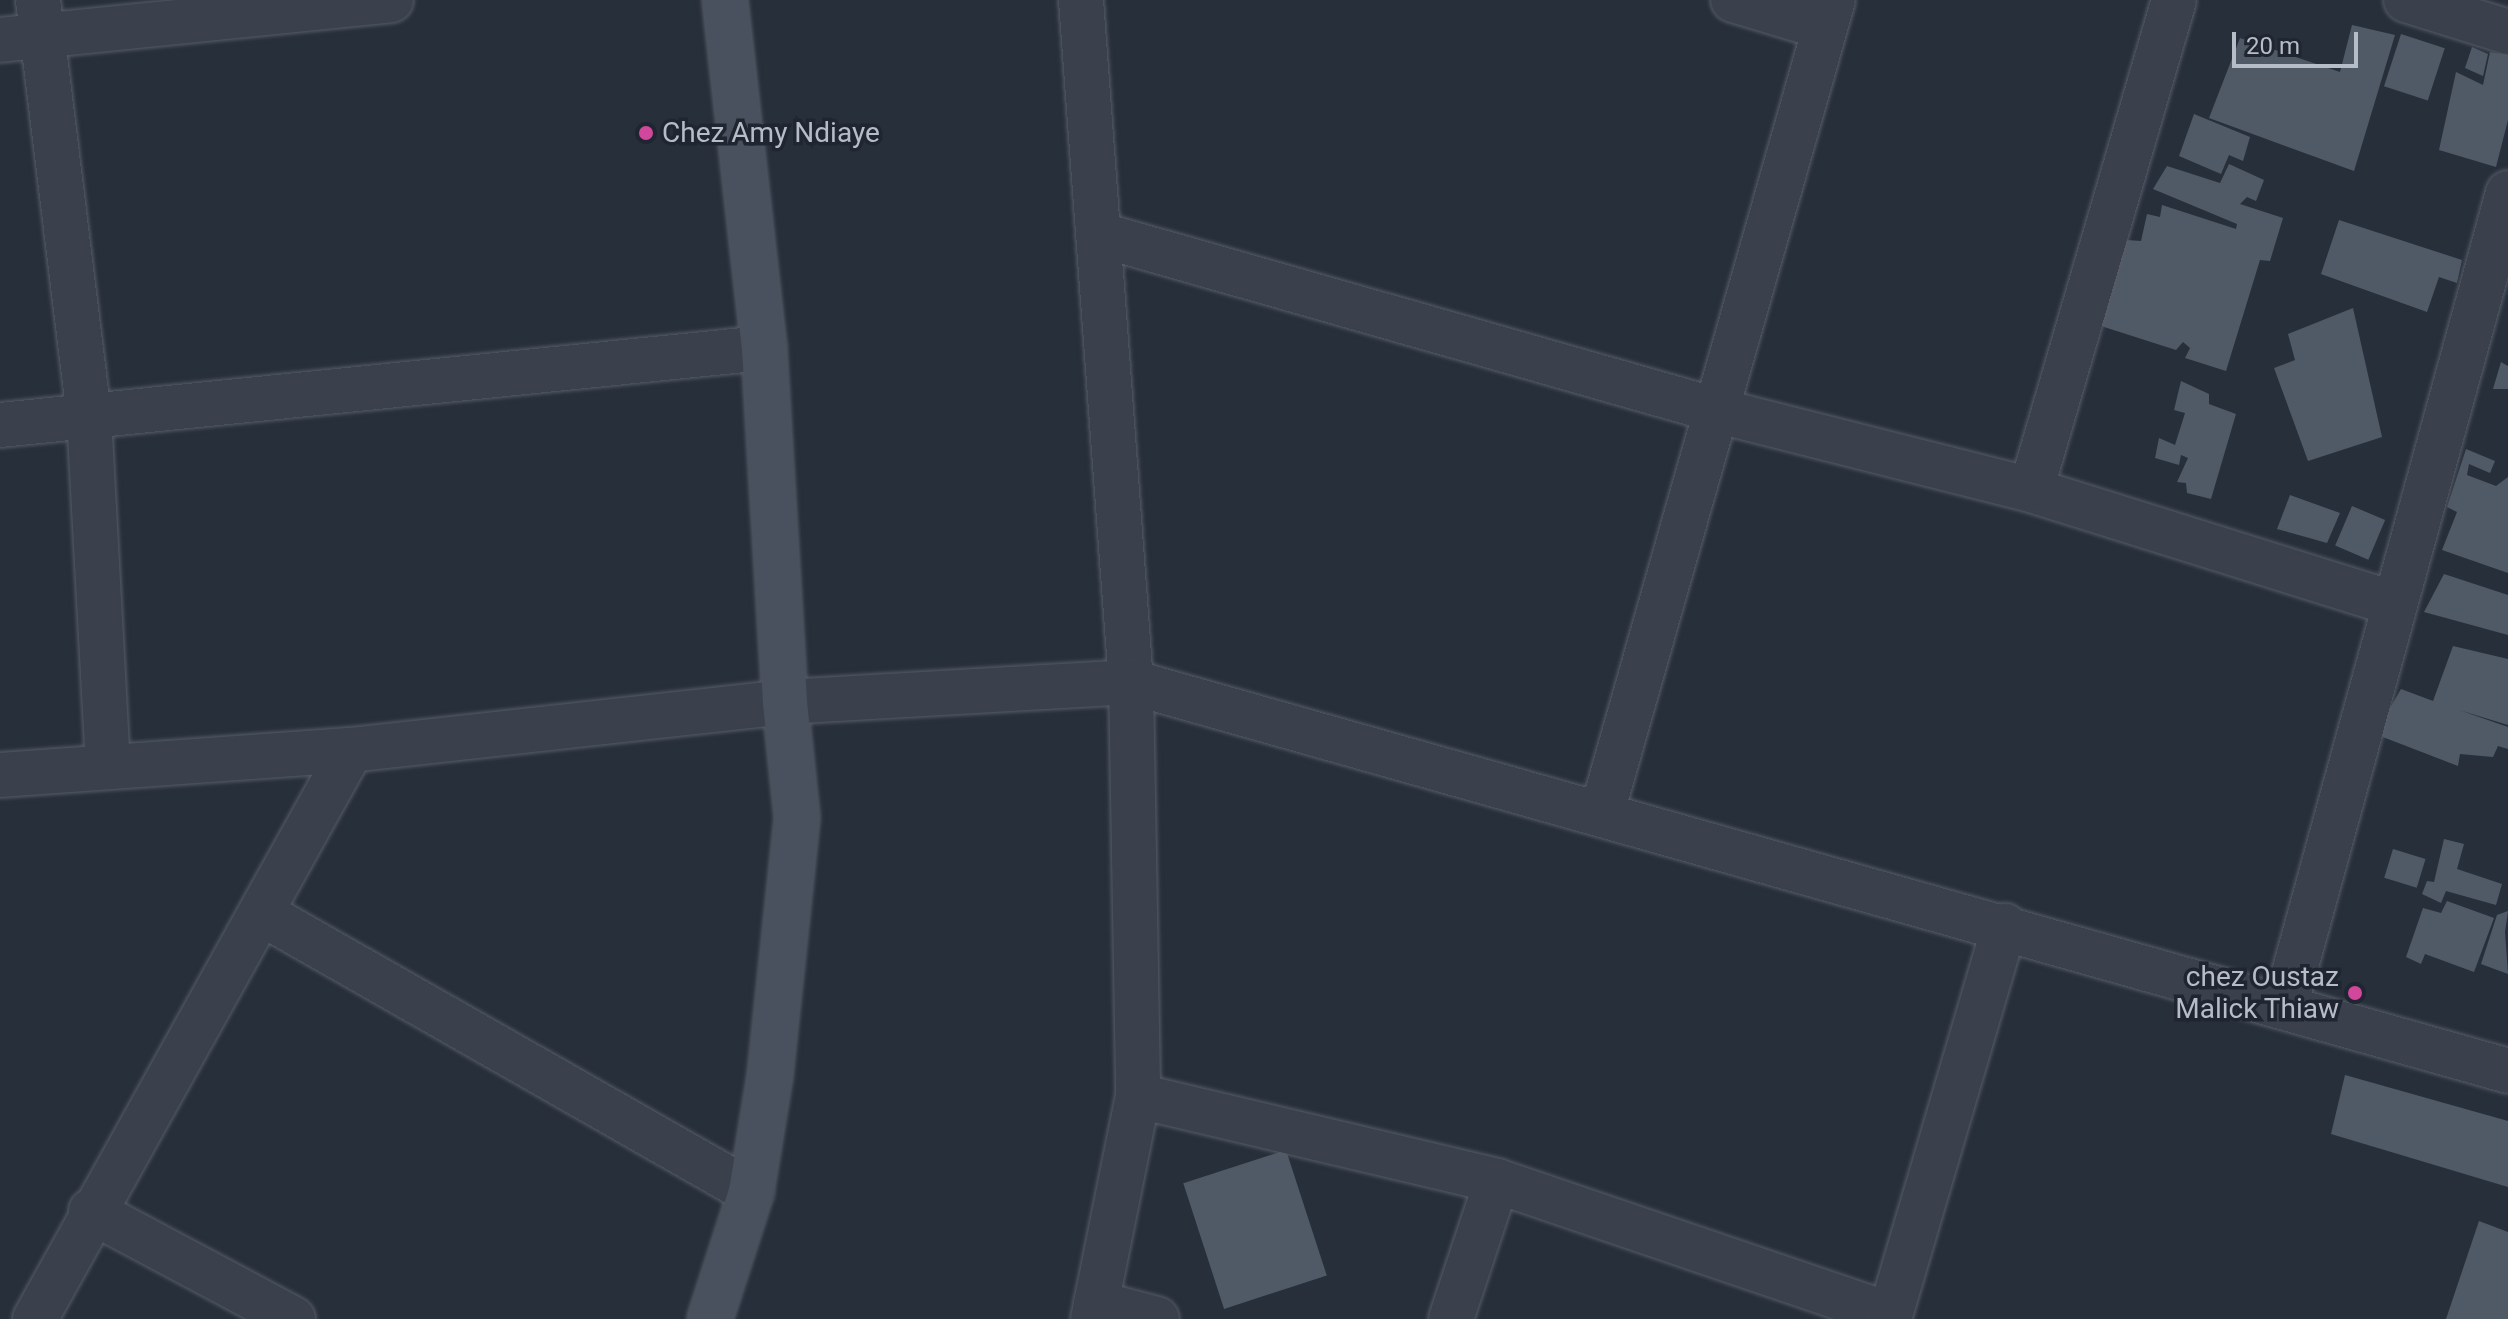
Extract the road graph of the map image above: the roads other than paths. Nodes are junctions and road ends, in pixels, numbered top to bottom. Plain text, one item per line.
1 (391, 0) edge
2 (725, 0) edge
3 (1081, 0) edge
4 (1733, 0) edge
5 (2174, 0) edge
6 (2406, 0) edge
7 (1828, 14) edge
8 (27, 26) edge
9 (2508, 32) edge
10 (2508, 193) edge
11 (1098, 234) junction
12 (764, 348) junction
13 (1719, 411) junction
14 (89, 416) junction
15 (0, 425) edge
16 (2031, 490) junction
17 (2395, 604) junction
18 (1131, 682) junction
19 (785, 702) junction
20 (351, 750) junction
21 (108, 764) junction
22 (0, 775) edge
23 (1602, 812) junction
24 (263, 914) junction
25 (2005, 926) junction
26 (2285, 1006) junction
27 (2508, 1071) edge
28 (1138, 1096) junction
29 (1497, 1181) junction
30 (751, 1192) junction
31 (91, 1211) junction
32 (1094, 1311) edge
33 (1890, 1317) edge
34 (35, 1319) edge
35 (293, 1319) edge
36 (710, 1319) edge
37 (1157, 1319) edge
38 (1451, 1319) edge

1 - 8 street
2 - 12 main road
3 - 11 street
4 - 7 street
5 - 16 street
6 - 9 street
7 - 13 street
8 - 14 street
10 - 17 street
11 - 13 street
11 - 18 street
12 - 14 street
12 - 19 main road
13 - 16 street
13 - 23 street
14 - 15 street
14 - 21 street
16 - 17 street
17 - 26 street
18 - 19 street
18 - 23 street
18 - 28 street
19 - 20 street
19 - 30 main road
20 - 21 street
20 - 24 street
21 - 22 street
23 - 25 street
24 - 30 street
24 - 31 street
25 - 26 street
25 - 33 street
26 - 27 street
28 - 29 street
28 - 32 street
29 - 33 street
29 - 38 street
30 - 36 main road
31 - 34 street
31 - 35 street
32 - 37 street

